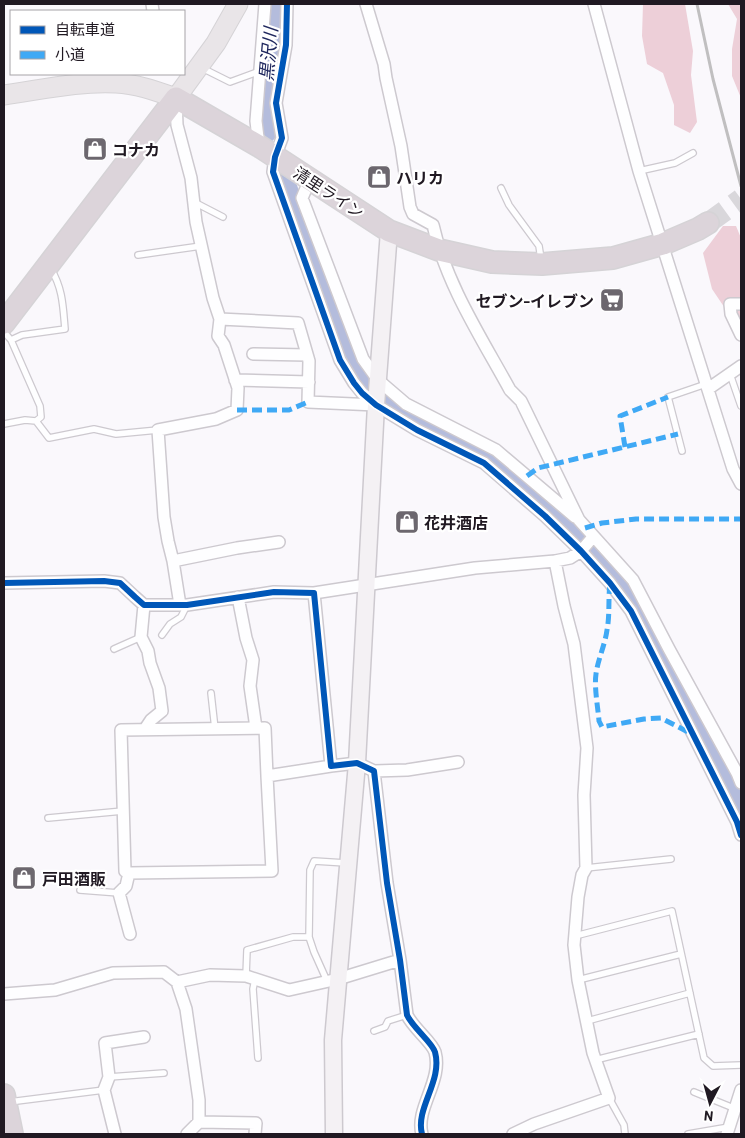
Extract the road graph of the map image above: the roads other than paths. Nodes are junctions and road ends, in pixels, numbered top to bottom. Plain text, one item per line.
1 (238, 4) edge
2 (265, 4) edge
3 (287, 4) edge
4 (366, 4) edge
5 (594, 4) edge
6 (193, 68) edge
7 (260, 71) junction
8 (4, 95) edge
9 (176, 98) junction
10 (267, 151) junction
11 (693, 153) dead end
12 (639, 171) junction
13 (310, 178) junction
14 (501, 188) dead end
15 (194, 202) junction
16 (223, 218) dead end
17 (708, 223) tunnel mouth
18 (389, 231) junction
19 (663, 244) junction
20 (200, 246) junction
21 (439, 250) junction
22 (138, 255) dead end
23 (542, 264) junction
24 (48, 265) junction
25 (325, 285) junction
26 (741, 304) edge
27 (220, 319) junction
28 (4, 332) edge
29 (7, 332) edge
30 (741, 335) edge
31 (253, 354) dead end
32 (307, 355) junction
33 (741, 366) edge
34 (730, 374) junction
35 (235, 380) junction
36 (378, 380) junction
37 (308, 382) junction
38 (707, 386) junction
39 (376, 405) junction
40 (741, 406) edge
41 (36, 421) junction
42 (4, 424) edge
43 (158, 430) junction
44 (452, 437) junction
45 (682, 451) dead end
46 (527, 476) junction
47 (741, 484) edge
48 (515, 490) junction
49 (579, 520) junction
50 (279, 542) dead end
51 (587, 544) junction
52 (173, 561) junction
53 (555, 561) junction
54 (4, 583) edge
55 (366, 586) junction
56 (314, 593) junction
57 (238, 596) junction
58 (144, 605) junction
59 (184, 605) junction
60 (162, 635) dead end
61 (141, 637) junction
62 (114, 649) dead end
63 (661, 653) junction
64 (211, 693) dead end
65 (256, 728) junction
66 (215, 729) junction
67 (145, 730) junction
68 (458, 762) dead end
69 (356, 763) junction
70 (331, 766) junction
71 (374, 771) junction
72 (267, 776) junction
73 (741, 783) edge
74 (124, 811) junction
75 (48, 818) dead end
76 (741, 835) edge
77 (672, 859) dead end
78 (348, 863) junction
79 (586, 868) junction
80 (129, 873) junction
81 (80, 890) dead end
82 (119, 893) junction
83 (130, 934) dead end
84 (575, 936) junction
85 (309, 937) junction
86 (682, 954) junction
87 (400, 960) junction
88 (251, 977) junction
89 (333, 980) junction
90 (578, 980) junction
91 (177, 982) junction
92 (690, 993) junction
93 (4, 994) edge
94 (407, 1016) junction
95 (587, 1021) junction
96 (374, 1031) dead end
97 (699, 1034) junction
98 (144, 1037) dead end
99 (258, 1058) dead end
100 (595, 1060) junction
101 (741, 1065) edge
102 (164, 1072) dead end
103 (109, 1077) junction
104 (104, 1090) junction
105 (741, 1090) edge
106 (694, 1092) dead end
107 (5, 1098) edge
108 (609, 1098) junction
109 (738, 1104) edge
110 (199, 1122) junction
111 (728, 1131) edge
112 (12, 1134) edge
113 (115, 1134) edge
114 (187, 1134) edge
115 (255, 1134) edge
116 (334, 1134) edge
117 (422, 1134) edge
118 (513, 1134) edge
119 (625, 1134) edge
120 (688, 1134) edge

1 - 6 main road
2 - 7 street
3 - 10 street
4 - 21 street
5 - 12 street
6 - 7 lane
6 - 9 main road
7 - 10 street
8 - 9 main road
9 - 10 highway, 清里ライン
9 - 15 street
9 - 24 highway
10 - 13 highway, 清里ライン
10 - 25 street
11 - 12 lane
12 - 19 street
13 - 18 highway, 清里ライン
13 - 25 street
14 - 23 lane
15 - 16 lane
15 - 20 street
17 - 19 highway, 清里ライン
18 - 21 highway, 清里ライン
18 - 36 street
19 - 23 highway, 清里ライン
19 - 38 street
20 - 22 lane
20 - 27 street
21 - 23 highway, 清里ライン
21 - 49 street
24 - 29 highway
24 - 29 lane
25 - 36 street
25 - 39 street
26 - 30 street
27 - 32 street
27 - 35 street
28 - 29 lane
29 - 41 lane
31 - 32 street
32 - 37 street
33 - 34 street
34 - 38 street
34 - 40 lane
35 - 37 street
35 - 43 street
36 - 39 street
36 - 44 street
37 - 39 street
38 - 45 lane
38 - 47 street
39 - 44 street
39 - 55 street
41 - 42 lane
41 - 43 lane
43 - 52 street
44 - 46 street
44 - 48 street
46 - 48 street
46 - 49 street
48 - 51 street
49 - 51 street
50 - 52 street
51 - 53 street
51 - 63 street
51 - 63 street
52 - 59 street
53 - 55 street
53 - 79 street
54 - 58 street
55 - 56 street
55 - 69 street
56 - 57 street
56 - 70 street
57 - 59 street
57 - 65 street
58 - 59 street
58 - 61 street
59 - 60 lane
61 - 62 lane
61 - 67 street
63 - 73 street
63 - 76 street
64 - 66 lane
65 - 66 street
65 - 72 street
66 - 67 street
67 - 74 street
68 - 71 street
69 - 70 street
69 - 71 street
69 - 78 street
70 - 72 street
71 - 87 street
72 - 80 street
74 - 75 lane
74 - 80 street
77 - 79 lane
78 - 85 lane
78 - 89 street
79 - 84 street
80 - 82 street
81 - 82 lane
82 - 83 street
84 - 86 lane
84 - 90 street
85 - 88 lane
85 - 89 lane
86 - 90 lane
86 - 92 lane
87 - 89 street
87 - 94 street
88 - 89 street
88 - 91 street
88 - 99 lane
89 - 116 street
90 - 95 street
91 - 93 street
91 - 110 street
92 - 95 lane
92 - 97 lane
94 - 96 lane
94 - 117 street
95 - 100 street
97 - 100 lane
97 - 101 lane
98 - 103 street
100 - 108 street
102 - 103 lane
103 - 104 street
104 - 107 lane
104 - 113 street
105 - 109 street
106 - 109 lane
107 - 112 highway
108 - 118 street
108 - 119 lane
109 - 111 street
110 - 114 street
110 - 115 street
111 - 120 lane

